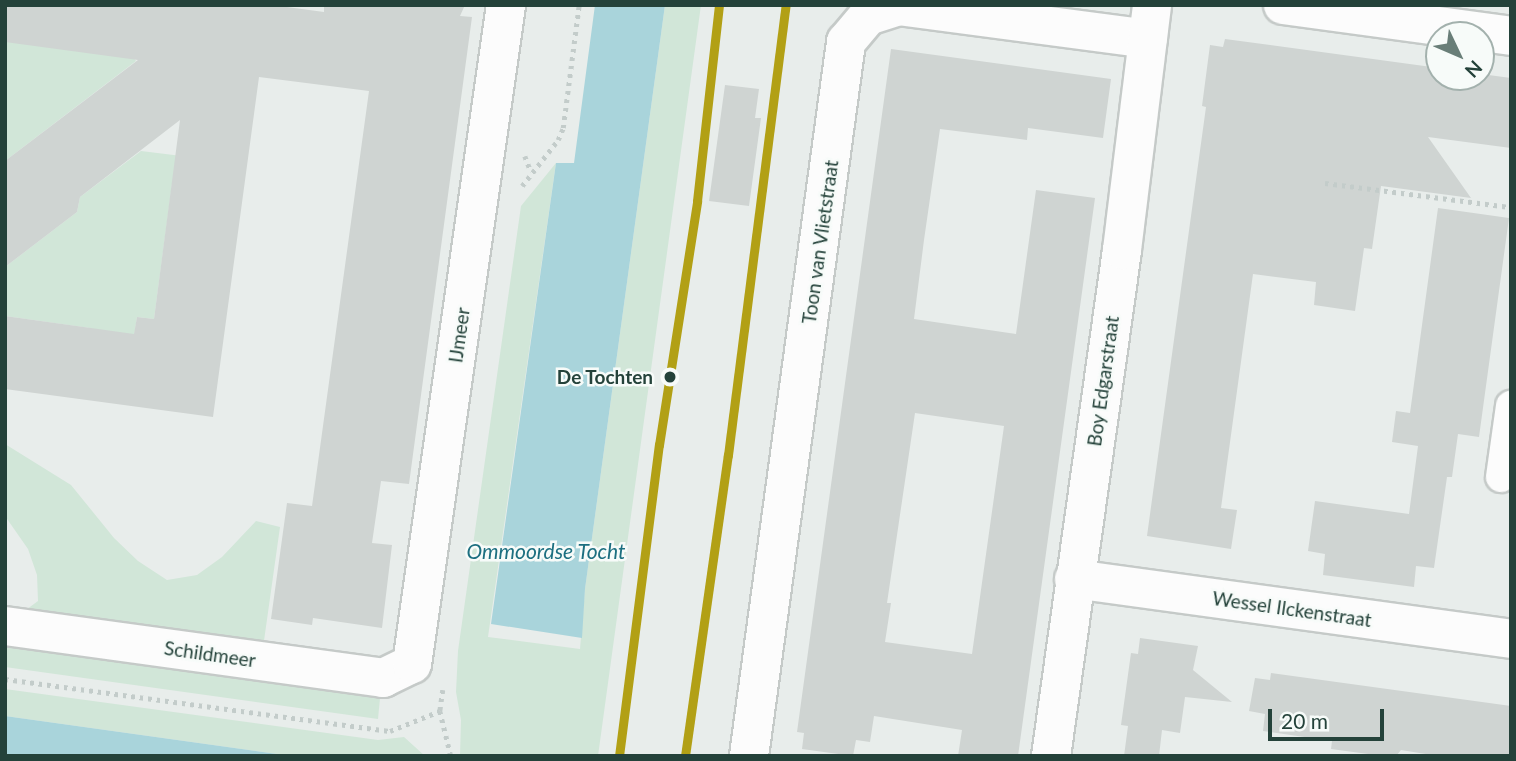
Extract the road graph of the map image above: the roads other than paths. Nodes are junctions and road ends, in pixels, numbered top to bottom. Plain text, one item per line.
1 (506, 5) edge
2 (1283, 5) edge
3 (1150, 22) edge
4 (1511, 36) edge
5 (1511, 406) edge
6 (1501, 477) dead end
7 (1074, 579) junction
8 (5, 626) edge
9 (1511, 639) edge
10 (412, 664) joint
11 (749, 756) edge
12 (1051, 756) edge

1 - 10 street, IJmeer
2 - 4 street
3 - 7 street, Boy Edgarstraat
3 - 11 street, Toon van Vlietstraat
5 - 6 street
7 - 9 street, Wessel Ilckenstraat
7 - 12 street, Boy Edgarstraat
8 - 10 street, Schildmeer

